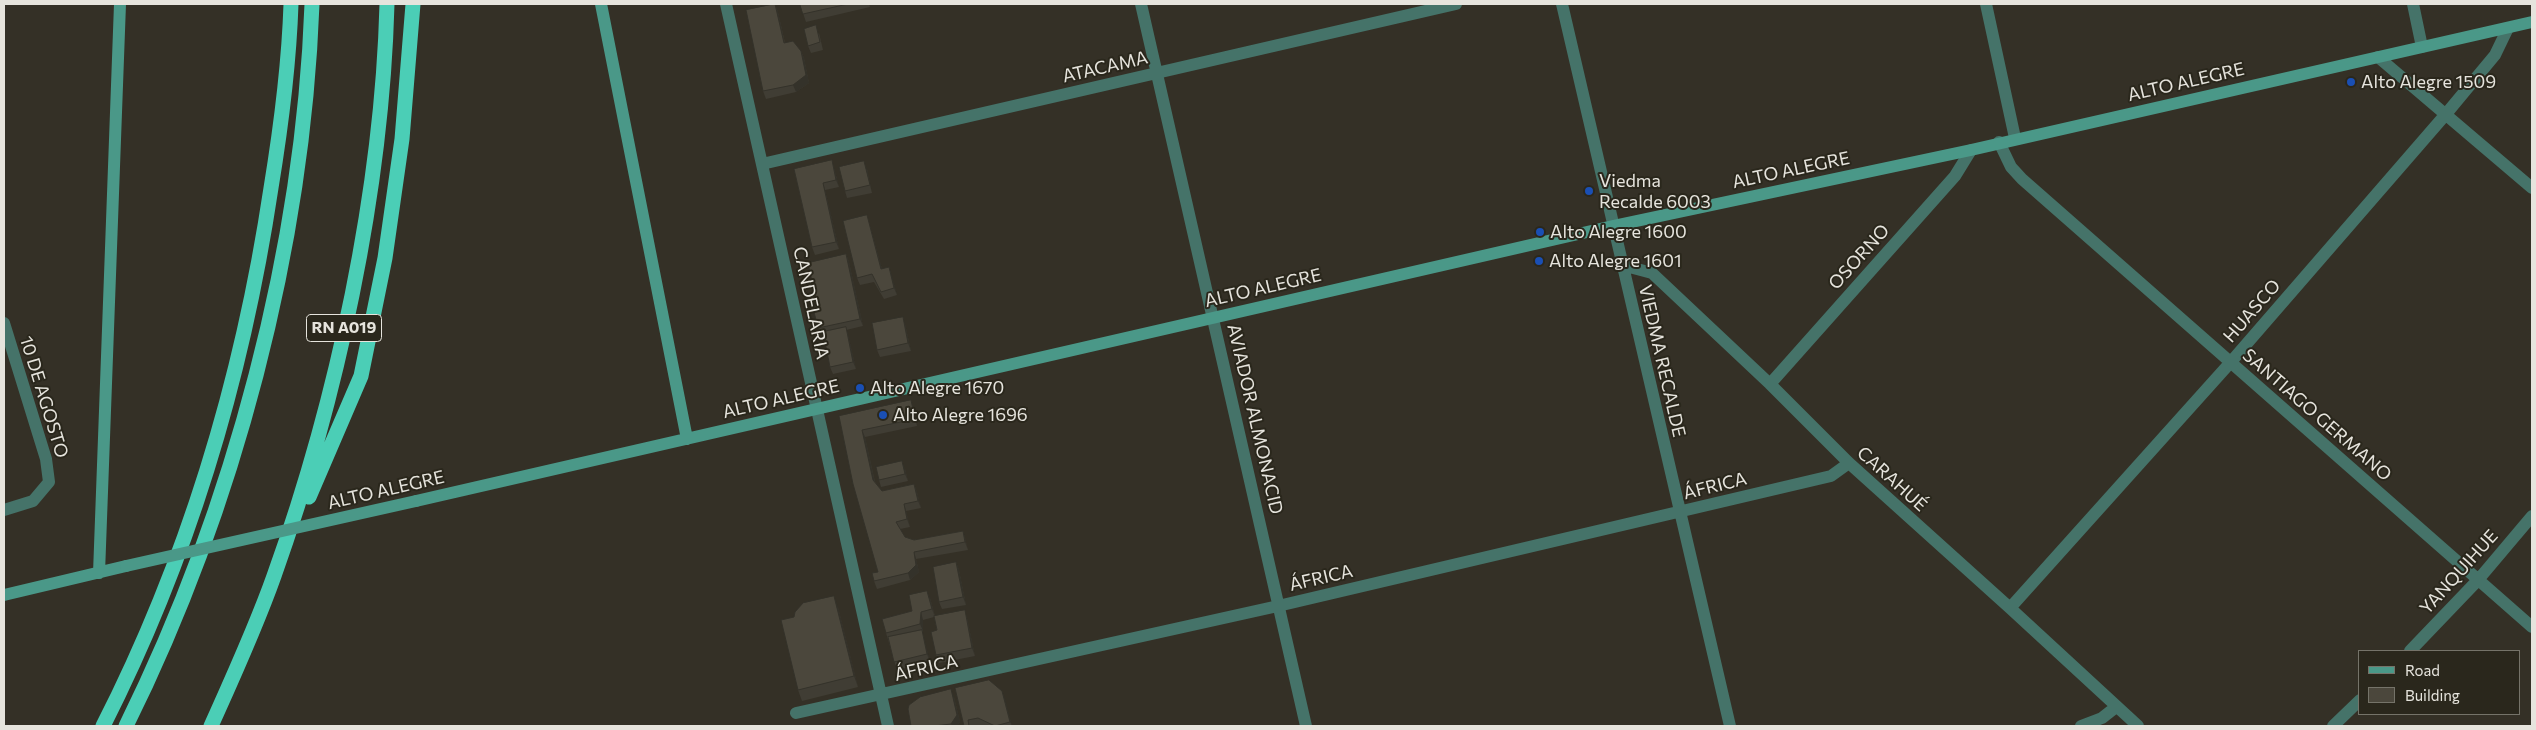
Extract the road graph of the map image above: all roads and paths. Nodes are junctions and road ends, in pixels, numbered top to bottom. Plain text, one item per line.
1 (120, 4) edge
2 (292, 4) edge
3 (312, 4) edge
4 (388, 4) edge
5 (413, 4) edge
6 (601, 4) edge
7 (726, 4) edge
8 (1141, 4) edge
9 (1456, 4) edge
10 (1562, 4) edge
11 (1986, 4) edge
12 (2412, 4) edge
13 (2532, 22) edge
14 (2508, 28) junction
15 (2422, 48) junction
16 (2378, 57) junction
17 (1157, 74) junction
18 (2446, 114) junction
19 (2015, 138) junction
20 (1999, 142) junction
21 (1971, 150) junction
22 (762, 164) junction
23 (2532, 188) edge
24 (1613, 226) junction
25 (1622, 265) junction
26 (1214, 318) junction
27 (4, 323) edge
28 (2230, 363) junction
29 (1770, 384) junction
30 (816, 408) junction
31 (687, 439) junction
32 (1849, 463) junction
33 (4, 510) edge
34 (1679, 513) junction
35 (2532, 516) edge
36 (98, 573) junction
37 (274, 576) junction
38 (2478, 580) junction
39 (4, 595) edge
40 (1278, 606) junction
41 (2010, 608) junction
42 (2532, 627) edge
43 (248, 642) junction
44 (2411, 650) edge
45 (881, 696) junction
46 (2358, 702) edge
47 (2116, 707) junction
48 (796, 713) dead end
49 (103, 726) edge
50 (126, 726) edge
51 (211, 726) edge
52 (220, 726) edge
53 (888, 726) edge
54 (1306, 726) edge
55 (1730, 726) edge
56 (2081, 726) edge
57 (2138, 726) edge
58 (2333, 726) edge

1 - 36 main road
2 - 49 highway
3 - 50 highway
4 - 37 highway, RN A019
5 - 37 highway
6 - 31 main road
7 - 22 street, CANDELARIA
8 - 17 street, AVIADOR ALMONACID
9 - 17 street, ATACAMA
10 - 24 street, VIEDMA RECALDE
11 - 19 street
12 - 15 street
13 - 14 main road, ALTO ALEGRE
14 - 15 main road, ALTO ALEGRE
14 - 18 street, HUASCO
15 - 16 main road, ALTO ALEGRE
16 - 18 street
16 - 19 main road, ALTO ALEGRE
17 - 22 street, ATACAMA
17 - 26 street, AVIADOR ALMONACID
18 - 23 street
18 - 28 street, HUASCO
19 - 20 main road, ALTO ALEGRE
20 - 21 main road, ALTO ALEGRE
20 - 28 street, SANTIAGO GERMANO
21 - 24 main road, ALTO ALEGRE
21 - 29 street, OSORNO
22 - 30 street, CANDELARIA
24 - 25 street, VIEDMA RECALDE
24 - 26 main road, ALTO ALEGRE
25 - 29 street, CARAHUÉ
25 - 34 street, VIEDMA RECALDE
26 - 30 main road, ALTO ALEGRE
26 - 40 street, AVIADOR ALMONACID
27 - 33 street, 10 DE AGOSTO
28 - 38 street, SANTIAGO GERMANO
28 - 41 street, HUASCO
29 - 32 street, CARAHUÉ
30 - 31 main road, ALTO ALEGRE
30 - 45 street, CANDELARIA
31 - 36 main road, ALTO ALEGRE, bridge
32 - 34 street, ÁFRICA
32 - 41 street, CARAHUÉ
34 - 40 street, ÁFRICA
34 - 55 street, VIEDMA RECALDE
35 - 38 street, YANQUIHUE
36 - 39 main road, ALTO ALEGRE
37 - 43 highway, RN A019
38 - 42 street, SANTIAGO GERMANO
38 - 44 street, YANQUIHUE
40 - 45 street, ÁFRICA
40 - 54 street, AVIADOR ALMONACID
41 - 47 street, CARAHUÉ
43 - 51 highway, RN A019
43 - 52 highway
45 - 48 street, ÁFRICA
45 - 53 street, CANDELARIA
46 - 58 street
47 - 56 street
47 - 57 street, CARAHUÉ

